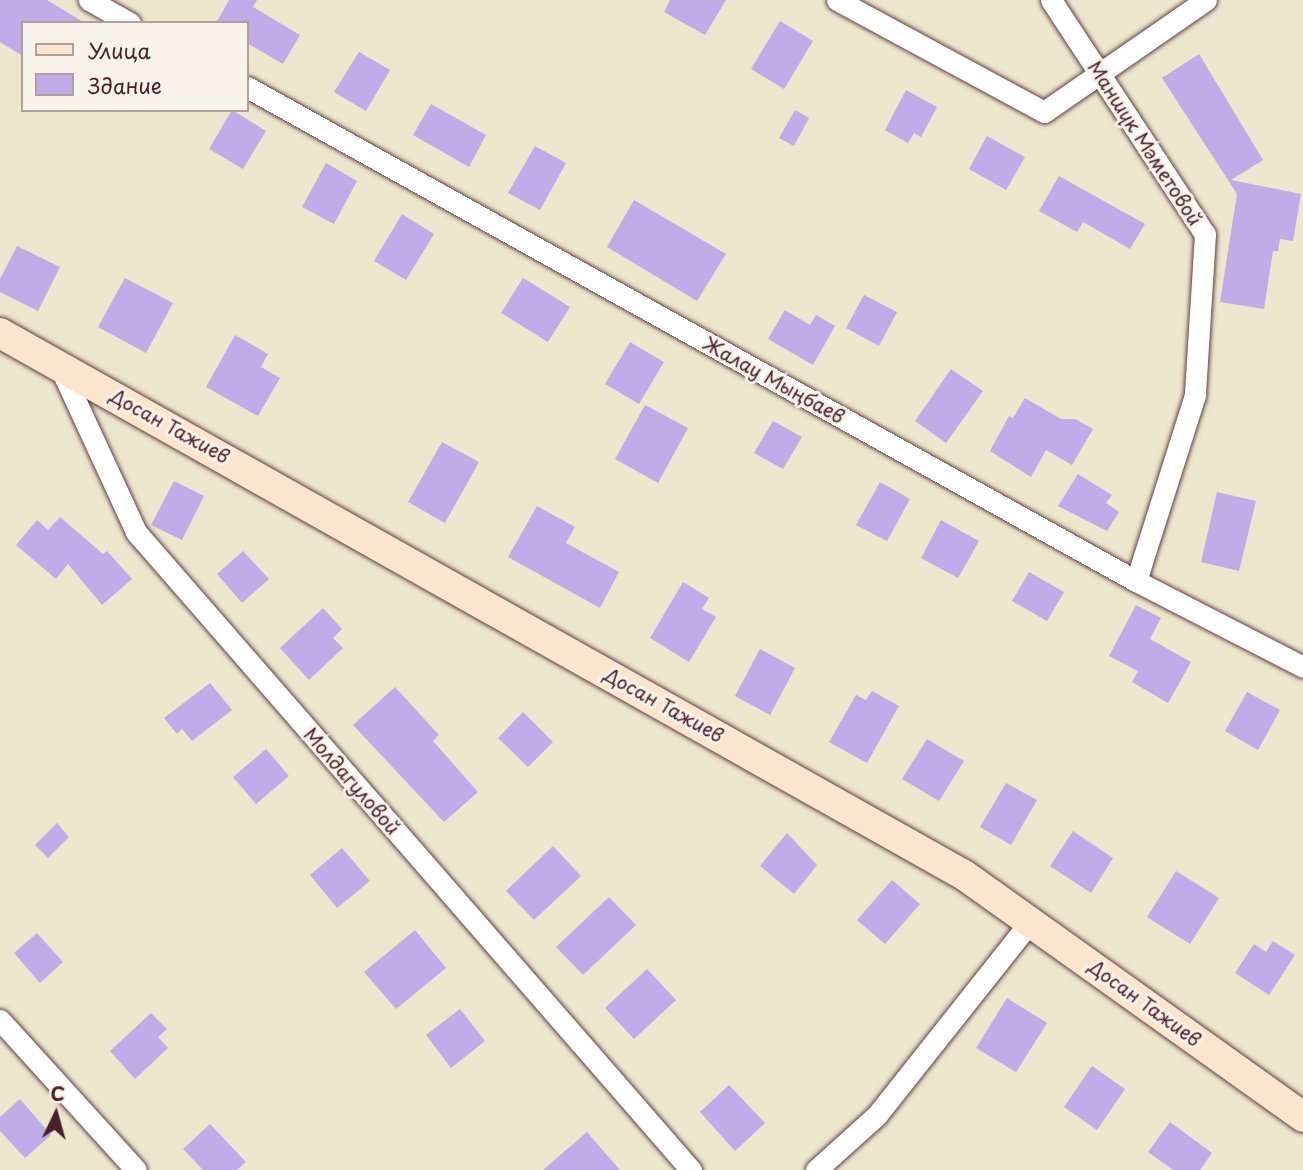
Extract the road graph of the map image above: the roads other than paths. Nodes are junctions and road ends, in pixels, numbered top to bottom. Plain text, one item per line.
1 (89, 0) edge
2 (837, 0) edge
3 (1051, 0) edge
4 (1206, 0) edge
5 (126, 21) edge
6 (1099, 73) junction
7 (248, 88) edge
8 (0, 333) edge
9 (58, 363) junction
10 (1136, 581) junction
11 (1303, 667) edge
12 (1031, 921) junction
13 (0, 1020) edge
14 (1303, 1117) edge
15 (136, 1170) edge
16 (691, 1170) edge
17 (816, 1170) edge

1 - 5 street
2 - 6 street
3 - 6 street, Маншүк Мәметовой
4 - 6 street
6 - 10 street, Маншүк Мәметовой
7 - 10 street, Жалау Мыңбаев
8 - 9 street, Досан Тажиев
9 - 12 street, Досан Тажиев
9 - 16 street, Молдагуловой
10 - 11 street, Жалау Мыңбаев
12 - 14 street, Досан Тажиев
12 - 17 street
13 - 15 street

